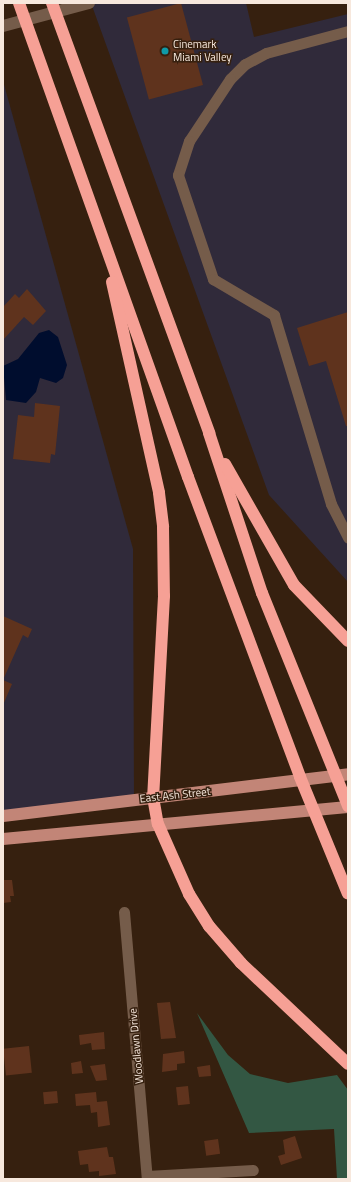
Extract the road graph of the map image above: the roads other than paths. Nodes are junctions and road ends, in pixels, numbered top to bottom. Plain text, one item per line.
1 (19, 3) edge
2 (52, 3) edge
3 (89, 3) edge
4 (3, 26) edge
5 (348, 31) edge
6 (100, 230) junction
7 (209, 433) junction
8 (348, 538) edge
9 (348, 641) edge
10 (348, 774) edge
11 (153, 797) junction
12 (348, 807) edge
13 (3, 816) edge
14 (158, 824) junction
15 (3, 839) edge
16 (348, 894) edge
17 (124, 912) dead end
18 (348, 1064) edge
19 (253, 1170) dead end
20 (147, 1177) edge

1 - 6 highway
2 - 7 highway
3 - 4 street
5 - 8 street
6 - 11 highway
6 - 16 highway
7 - 9 highway
7 - 12 highway
10 - 11 main road, East Ash Street
11 - 13 main road, East Ash Street
11 - 14 highway
12 - 14 main road
14 - 15 main road
14 - 18 highway
17 - 20 street, Woodlawn Drive
19 - 20 street

